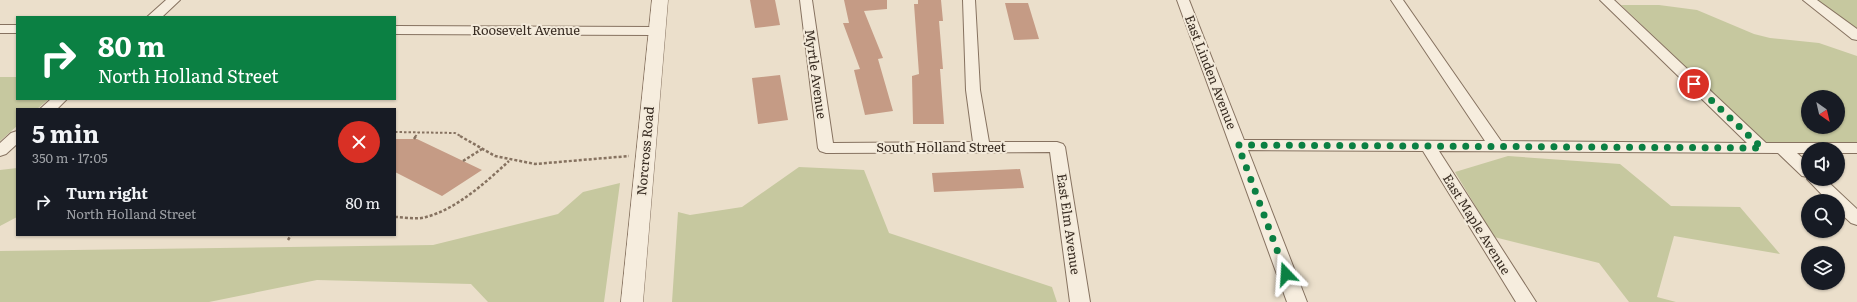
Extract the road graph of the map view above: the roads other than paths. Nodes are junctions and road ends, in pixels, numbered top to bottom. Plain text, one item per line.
1 (174, 0) edge
2 (660, 0) edge
3 (806, 0) edge
4 (969, 0) edge
5 (1183, 0) edge
6 (1397, 0) edge
7 (1606, 0) edge
8 (1809, 0) edge
9 (155, 16) edge
10 (0, 29) edge
11 (16, 29) edge
12 (396, 30) edge
13 (656, 31) junction
14 (1857, 36) edge
15 (59, 100) edge
16 (49, 108) edge
17 (16, 137) edge
18 (1238, 145) junction
19 (1057, 146) joint
20 (1428, 146) junction
21 (982, 147) junction
22 (1497, 147) junction
23 (826, 148) joint
24 (1762, 148) junction
25 (1783, 148) junction
26 (1857, 148) edge
27 (0, 150) edge
28 (1801, 165) edge
29 (1822, 186) edge
30 (1857, 219) edge
31 (632, 302) edge
32 (1080, 302) edge
33 (1297, 302) edge
34 (1526, 302) edge

1 - 9 street
2 - 13 street, Norcross Road
3 - 23 street, Myrtle Avenue
4 - 21 street
5 - 18 street, East Linden Avenue
6 - 22 street
7 - 24 street
8 - 14 street
10 - 11 street
12 - 13 street, Roosevelt Avenue
13 - 31 street, Norcross Road
15 - 16 street
17 - 27 street
18 - 20 street
18 - 33 street, East Linden Avenue
19 - 21 street, South Holland Street
19 - 32 street, East Elm Avenue
20 - 22 street
20 - 34 street, East Maple Avenue
21 - 23 street, South Holland Street
22 - 24 street
24 - 25 street
25 - 26 street
25 - 28 street
29 - 30 street

